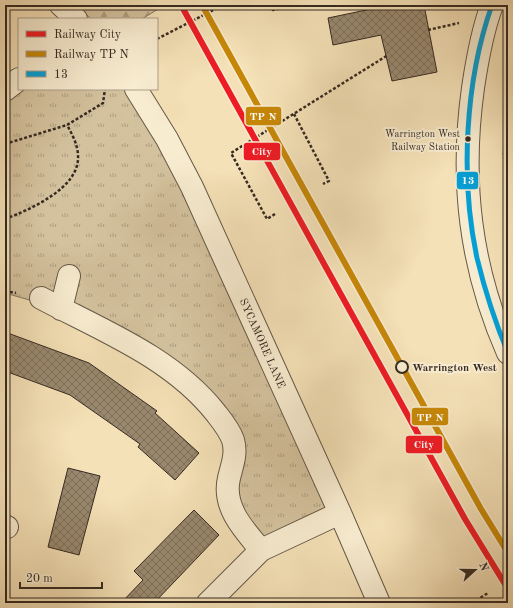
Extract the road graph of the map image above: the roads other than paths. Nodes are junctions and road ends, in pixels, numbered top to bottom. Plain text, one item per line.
1 (61, 5) edge
2 (492, 5) edge
3 (75, 18) edge
4 (18, 80) edge
5 (5, 90) edge
6 (137, 90) edge
7 (69, 276) dead end
8 (41, 298) dead end
9 (61, 309) junction
10 (508, 353) edge
11 (340, 513) junction
12 (261, 550) junction
13 (208, 603) edge
14 (379, 603) edge

1 - 3 street
2 - 10 street
4 - 5 street
6 - 11 street, SYCAMORE LANE
7 - 9 street
8 - 9 street
9 - 12 street
11 - 12 street
11 - 14 street, SYCAMORE LANE
12 - 13 street

